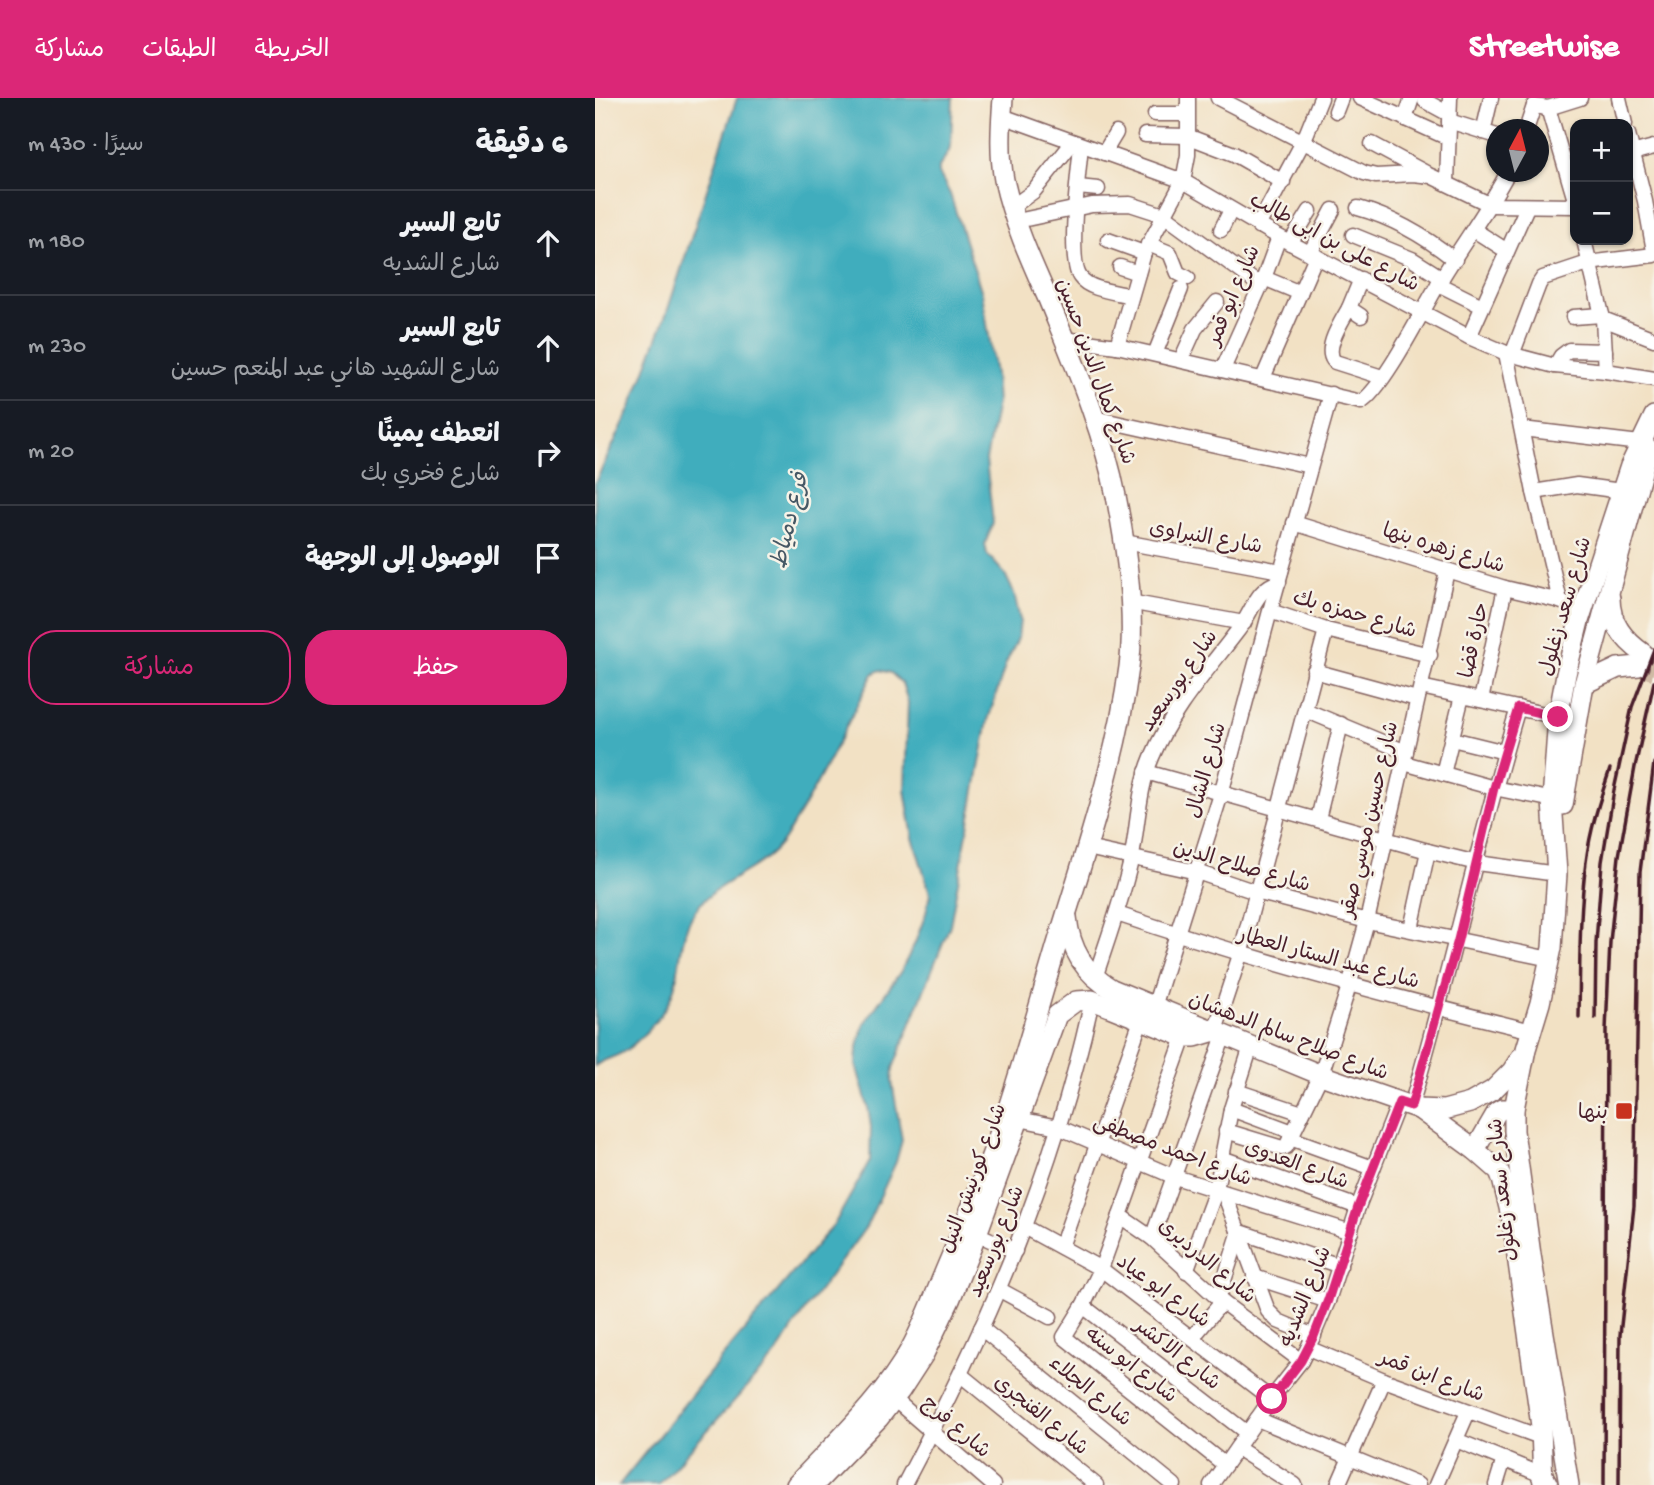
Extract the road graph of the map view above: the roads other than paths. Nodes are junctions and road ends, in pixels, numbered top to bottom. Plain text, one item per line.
1 (1188, 98) edge
2 (1218, 98) edge
3 (1360, 98) edge
4 (1450, 98) edge
5 (1491, 98) edge
6 (1580, 98) edge
7 (1619, 98) edge
8 (1317, 100) edge
9 (1418, 100) edge
10 (1385, 103) edge
11 (1535, 104) edge
12 (1002, 107) edge
13 (1156, 114) dead end
14 (1187, 114) junction
15 (1449, 118) junction
16 (1405, 119) junction
17 (1490, 119) edge
18 (1624, 119) edge
19 (1486, 132) edge
20 (1117, 133) dead end
21 (1145, 135) dead end
22 (1187, 136) junction
23 (1448, 138) junction
24 (1304, 140) junction
25 (1077, 144) junction
26 (1372, 144) dead end
27 (1654, 146) edge
28 (1104, 153) junction
29 (1633, 153) edge
30 (1633, 156) edge
31 (1431, 176) junction
32 (1183, 181) junction
33 (1283, 182) junction
34 (1447, 182) junction
35 (1503, 182) edge
36 (1078, 187) junction
37 (1570, 188) edge
38 (1098, 189) dead end
39 (1649, 200) edge
40 (1491, 205) junction
41 (1527, 206) junction
42 (1570, 206) edge
43 (1358, 208) dead end
44 (1075, 210) junction
45 (1231, 210) junction
46 (1333, 210) dead end
47 (1310, 211) dead end
48 (1015, 214) junction
49 (1164, 215) junction
50 (1258, 226) junction
51 (1221, 230) dead end
52 (1474, 230) junction
53 (1353, 235) dead end
54 (1108, 240) dead end
55 (1284, 240) junction
56 (1585, 245) edge
57 (1146, 249) junction
58 (1507, 251) junction
59 (1654, 253) edge
60 (1313, 254) junction
61 (1455, 260) junction
62 (1588, 263) junction
63 (1120, 267) dead end
64 (1138, 273) junction
65 (1361, 279) junction
66 (1440, 281) junction
67 (1263, 282) junction
68 (1300, 293) junction
69 (1131, 296) junction
70 (1217, 302) dead end
71 (1482, 306) junction
72 (1423, 312) junction
73 (1573, 317) dead end
74 (1603, 317) junction
75 (1468, 337) junction
76 (1064, 339) junction
77 (1654, 340) edge
78 (1117, 346) junction
79 (1605, 351) junction
80 (1155, 354) junction
81 (1509, 354) junction
82 (1181, 360) junction
83 (1555, 366) junction
84 (1223, 369) junction
85 (1606, 371) junction
86 (1382, 377) junction
87 (1263, 378) junction
88 (1654, 379) edge
89 (1331, 394) junction
90 (1094, 418) junction
91 (1652, 420) edge
92 (1522, 429) junction
93 (1644, 445) junction
94 (1310, 466) junction
95 (1621, 491) junction
96 (1534, 492) junction
97 (1294, 523) junction
98 (1123, 542) junction
99 (1447, 570) junction
100 (1280, 576) junction
101 (1611, 586) junction
102 (1505, 588) junction
103 (1560, 601) junction
104 (1129, 602) junction
105 (1270, 611) junction
106 (1583, 611) junction
107 (1244, 623) junction
108 (1326, 630) junction
109 (1430, 655) junction
110 (1314, 671) junction
111 (1584, 684) junction
112 (1419, 693) junction
113 (1462, 696) junction
114 (1481, 700) junction
115 (1518, 708) junction
116 (1305, 709) junction
117 (1558, 717) junction
118 (1341, 724) junction
119 (1452, 739) junction
120 (1505, 752) junction
121 (1405, 758) junction
122 (1146, 772) junction
123 (1443, 774) junction
124 (1494, 788) junction
125 (1221, 794) junction
126 (1557, 801) junction
127 (1280, 809) junction
128 (1318, 819) junction
129 (1385, 839) junction
130 (1087, 848) junction
131 (1429, 851) junction
132 (1131, 857) junction
133 (1477, 863) junction
134 (1197, 872) junction
135 (1557, 874) junction
136 (1256, 892) junction
137 (1067, 909) junction
138 (1117, 914) junction
139 (1367, 921) junction
140 (1411, 929) junction
141 (1178, 934) junction
142 (1458, 940) junction
143 (1240, 955) junction
144 (1550, 959) junction
145 (1095, 978) junction
146 (1349, 986) junction
147 (1091, 1000) junction
148 (1440, 1009) junction
149 (1148, 1014) junction
150 (1219, 1033) junction
151 (1184, 1037) junction
152 (1529, 1040) junction
153 (1251, 1046) junction
154 (1321, 1074) junction
155 (1237, 1091) junction
156 (1410, 1106) junction
157 (1231, 1109) junction
158 (1514, 1109) junction
159 (1302, 1113) junction
160 (1019, 1119) junction
161 (1058, 1128) junction
162 (1226, 1132) junction
163 (1289, 1139) junction
164 (1096, 1142) junction
165 (1475, 1150) junction
166 (1222, 1158) junction
167 (1139, 1162) junction
168 (1373, 1168) junction
169 (1175, 1177) junction
170 (1220, 1191) junction
171 (1358, 1207) junction
172 (1120, 1216) junction
173 (1024, 1227) junction
174 (1351, 1232) junction
175 (1238, 1233) junction
176 (977, 1234) junction
177 (1151, 1238) junction
178 (1061, 1247) junction
179 (1015, 1251) junction
180 (1340, 1266) junction
181 (1101, 1269) junction
182 (1186, 1271) junction
183 (1254, 1277) junction
184 (1000, 1290) junction
185 (1220, 1300) junction
186 (1328, 1300) junction
187 (1083, 1306) junction
188 (1050, 1317) dead end
189 (981, 1328) junction
190 (1193, 1337) junction
191 (1308, 1348) junction
192 (961, 1375) junction
193 (1384, 1380) junction
194 (894, 1399) junction
195 (1272, 1399) junction
196 (1468, 1412) junction
197 (1257, 1419) junction
198 (932, 1432) junction
199 (1247, 1433) junction
200 (1542, 1438) junction
201 (1456, 1440) junction
202 (1237, 1448) junction
203 (1351, 1457) junction
204 (1504, 1459) junction
205 (1225, 1465) junction
206 (1544, 1482) edge
207 (990, 1484) edge
208 (796, 1485) edge
209 (814, 1485) edge
210 (904, 1485) edge
211 (1096, 1485) edge
212 (1174, 1485) edge
213 (1211, 1485) edge
214 (1295, 1485) edge
215 (1338, 1485) edge
216 (1417, 1485) edge
217 (1436, 1485) edge
218 (1496, 1485) edge
219 (1569, 1485) edge

1 - 14 street
2 - 24 street
3 - 10 street
4 - 15 street
5 - 17 street
6 - 11 street
7 - 18 street
8 - 24 street
9 - 15 street
9 - 16 street
10 - 16 street
11 - 37 street
12 - 25 street, شارع على بن ابى طالب
12 - 48 main road, شارع كمال الدين حسين
13 - 14 street
14 - 22 street
15 - 19 street
15 - 23 street
16 - 23 street
20 - 28 street
21 - 22 street
22 - 32 street
22 - 33 street
23 - 34 street
24 - 31 street
24 - 33 street
25 - 28 street, شارع على بن ابى طالب
25 - 36 street
25 - 48 street
26 - 31 street
27 - 29 street
28 - 32 street, شارع على بن ابى طالب
30 - 39 street
31 - 34 street
32 - 45 street, شارع على بن ابى طالب
32 - 49 street
33 - 50 street
34 - 40 street
35 - 40 street
36 - 38 street
36 - 44 street
39 - 59 street
40 - 41 street
40 - 52 street
41 - 42 street
41 - 58 street
43 - 61 street
44 - 48 street
44 - 49 street
44 - 69 street
45 - 50 street, شارع على بن ابى طالب
45 - 51 street
46 - 60 street
47 - 55 street, شارع ابو قمر
48 - 76 main road, شارع كمال الدين حسين
49 - 57 street
49 - 67 street
50 - 55 street, شارع على بن ابى طالب
52 - 58 street
52 - 61 street
53 - 66 street
54 - 57 street
55 - 60 street, شارع على بن ابى طالب
55 - 67 street, شارع ابو قمر
56 - 62 street
57 - 64 street
57 - 80 street
58 - 71 street
59 - 62 street
60 - 65 street, شارع على بن ابى طالب
60 - 68 street
61 - 66 street
62 - 74 street
62 - 81 street
63 - 64 street
64 - 69 street
65 - 72 street, شارع على بن ابى طالب
65 - 86 street
66 - 71 street
66 - 72 street
67 - 68 street
67 - 84 street, شارع ابو قمر
68 - 87 street
69 - 78 street
70 - 82 street
71 - 75 street
72 - 75 street, شارع على بن ابى طالب
72 - 86 street
73 - 74 street
74 - 77 street
74 - 79 street
75 - 81 street, شارع على بن ابى طالب
76 - 78 street
76 - 90 main road, شارع كمال الدين حسين
78 - 80 street
79 - 83 street
79 - 85 street
80 - 82 street
81 - 83 street, شارع على بن ابى طالب
81 - 92 street
82 - 84 street
83 - 85 street, شارع على بن ابى طالب
84 - 87 street
85 - 88 street, شارع على بن ابى طالب
86 - 89 street
87 - 89 street
89 - 94 street, شارع الشال
90 - 94 street
90 - 98 main road, شارع كمال الدين حسين
91 - 93 main road, شارع سعد زغلول
92 - 93 street
92 - 96 street
93 - 95 main road, شارع سعد زغلول
93 - 101 main road, شارع سعد زغلول
94 - 97 street, شارع الشال
95 - 96 street
95 - 106 main road, شارع سعد زغلول
96 - 103 street
97 - 99 street, شارع زهره بنها
97 - 100 street, شارع الشال
98 - 100 street, شارع النبراوى
98 - 104 main road, شارع كمال الدين حسين
99 - 102 street, شارع زهره بنها
99 - 109 street, شارع حسين موسي صقر
100 - 105 street, شارع الشال
100 - 107 street, شارع بورسعيد
101 - 111 main road, شارع سعد زغلول
101 - 111 main road
102 - 103 street, شارع زهره بنها
102 - 114 street, حارة قضا
103 - 106 street, شارع زهره بنها
104 - 107 street
104 - 130 main road, شارع كمال الدين حسين
105 - 108 street, شارع حمزه بك
105 - 125 street, شارع الشال
106 - 117 main road, شارع سعد زغلول
107 - 122 street, شارع بورسعيد
108 - 109 street, شارع حمزه بك
108 - 110 street
109 - 112 street, شارع حسين موسي صقر
110 - 112 street
110 - 116 street
111 - 126 main road, شارع سعد زغلول
112 - 113 street
112 - 121 street, شارع حسين موسي صقر
113 - 114 street
113 - 119 street
114 - 115 street
115 - 117 street
115 - 120 street, شارع الشديه
116 - 118 street
116 - 127 street
117 - 126 main road, شارع سعد زغلول
118 - 121 street
118 - 128 street
119 - 120 street
119 - 123 street
120 - 124 street, شارع الشديه
121 - 123 street
121 - 129 street, شارع حسين موسي صقر
122 - 125 street
122 - 132 street, شارع بورسعيد
123 - 124 street
124 - 126 street
124 - 133 street, شارع الشديه
125 - 127 street
125 - 134 street, شارع الشال
126 - 135 main road, شارع سعد زغلول
127 - 128 street
127 - 136 street
128 - 129 street
129 - 131 street
129 - 139 street, شارع حسين موسي صقر
130 - 132 street, شارع صلاح الدين
130 - 137 main road, شارع كمال الدين حسين
131 - 133 street
131 - 140 street
132 - 134 street, شارع صلاح الدين
132 - 138 street, شارع بورسعيد
133 - 135 street
133 - 142 street, شارع الشديه
134 - 136 street, شارع صلاح الدين
134 - 141 street, شارع الشال
135 - 144 main road, شارع سعد زغلول
136 - 139 street, شارع صلاح الدين
136 - 143 street
137 - 145 main road, شارع صلاح سالم الدهشان
137 - 208 main road, شارع كورنيش النيل
138 - 141 street, شارع عبد الستار العطار
138 - 145 street, شارع بورسعيد
139 - 140 street, شارع صلاح الدين
139 - 146 street, شارع حسين موسي صقر
140 - 142 street, شارع صلاح الدين
141 - 143 street, شارع عبد الستار العطار
141 - 149 street, شارع الشال
142 - 144 street, شارع صلاح الدين
142 - 148 street, شارع الشديه
143 - 146 street, شارع عبد الستار العطار
143 - 150 street
144 - 152 main road, شارع سعد زغلول
145 - 149 main road, شارع صلاح سالم الدهشان
146 - 148 street, شارع عبد الستار العطار
146 - 154 street, شارع حسين موسي صقر
147 - 149 main road
147 - 160 main road, شارع كورنيش النيل
147 - 161 street, شارع بورسعيد
148 - 152 street, شارع عبد الستار العطار
148 - 156 street, شارع الشديه
149 - 150 main road, شارع صلاح سالم الدهشان
149 - 151 main road
149 - 164 street, شارع الشال
150 - 151 main road
150 - 153 main road, شارع صلاح سالم الدهشان
150 - 169 street
151 - 167 street
152 - 156 main road, شارع صلاح سالم الدهشان
152 - 158 main road, شارع سعد زغلول
153 - 154 main road, شارع صلاح سالم الدهشان
153 - 155 street
154 - 156 main road, شارع صلاح سالم الدهشان
154 - 159 street, شارع حسين موسي صقر
155 - 157 street
155 - 159 street
156 - 165 main road, شارع سعد زغلول
156 - 168 street, شارع الشديه
157 - 162 street
157 - 163 street
158 - 165 main road
158 - 219 main road, شارع سعد زغلول
159 - 163 street, شارع حسين موسي صقر
160 - 161 street, شارع احمد مصطفى
160 - 176 main road, شارع كورنيش النيل
161 - 164 street, شارع احمد مصطفى
161 - 173 street, شارع بورسعيد
162 - 163 street
162 - 166 street
163 - 168 street
164 - 167 street, شارع احمد مصطفى
164 - 178 street, شارع الشال
165 - 200 main road, شارع سعد زغلول
166 - 170 street
166 - 171 street, شارع العدوى
167 - 169 street, شارع احمد مصطفى
167 - 172 street, شارع ابو سنه
168 - 171 street, شارع الشديه
169 - 170 street, شارع احمد مصطفى
169 - 177 street
170 - 174 street, شارع احمد مصطفى
170 - 175 street
170 - 182 street
171 - 174 street, شارع الشديه
172 - 177 street, شارع الدرديرى
172 - 181 street, شارع ابو سنه
173 - 178 street, شارع ابو عياد
173 - 179 street, شارع بورسعيد
174 - 180 street, شارع الشديه
175 - 180 street
175 - 183 street
175 - 185 street
176 - 179 street
176 - 194 main road, شارع كورنيش النيل
177 - 182 street, شارع الدرديرى
178 - 181 street, شارع ابو عياد
179 - 184 street, شارع بورسعيد
180 - 186 street, شارع الشديه
181 - 187 street, شارع ابو سنه
181 - 190 street, شارع ابو عياد
182 - 185 street, شارع الدرديرى
183 - 186 street
183 - 191 street
184 - 188 street
184 - 189 street, شارع بورسعيد
185 - 190 street
185 - 191 street, شارع الدرديرى
186 - 191 street, شارع الشديه
187 - 199 street, شارع الاكشر
187 - 205 street, شارع ابو سنه
189 - 192 street, شارع بورسعيد
189 - 212 street, شارع الجلاء
190 - 195 street, شارع ابو عياد
191 - 193 street, شارع ابن قمر
191 - 195 street, شارع الشديه
192 - 198 street, شارع بورسعيد
192 - 211 street, شارع الفنجرى
193 - 196 street, شارع ابن قمر
193 - 203 street
194 - 198 street, شارع فرج
194 - 209 main road, شارع كورنيش النيل
195 - 197 street, شارع الشديه
196 - 200 street, شارع ابن قمر
196 - 201 street
197 - 199 street, شارع الشديه
197 - 203 street
198 - 207 street, شارع فرج
198 - 210 street, شارع بورسعيد
199 - 202 street, شارع الشديه
200 - 206 main road, شارع سعد زغلول
201 - 204 street
201 - 217 street
202 - 205 street, شارع الشديه
202 - 214 street
203 - 215 street
203 - 216 street
204 - 206 street
204 - 218 street
205 - 213 street, شارع الشديه

